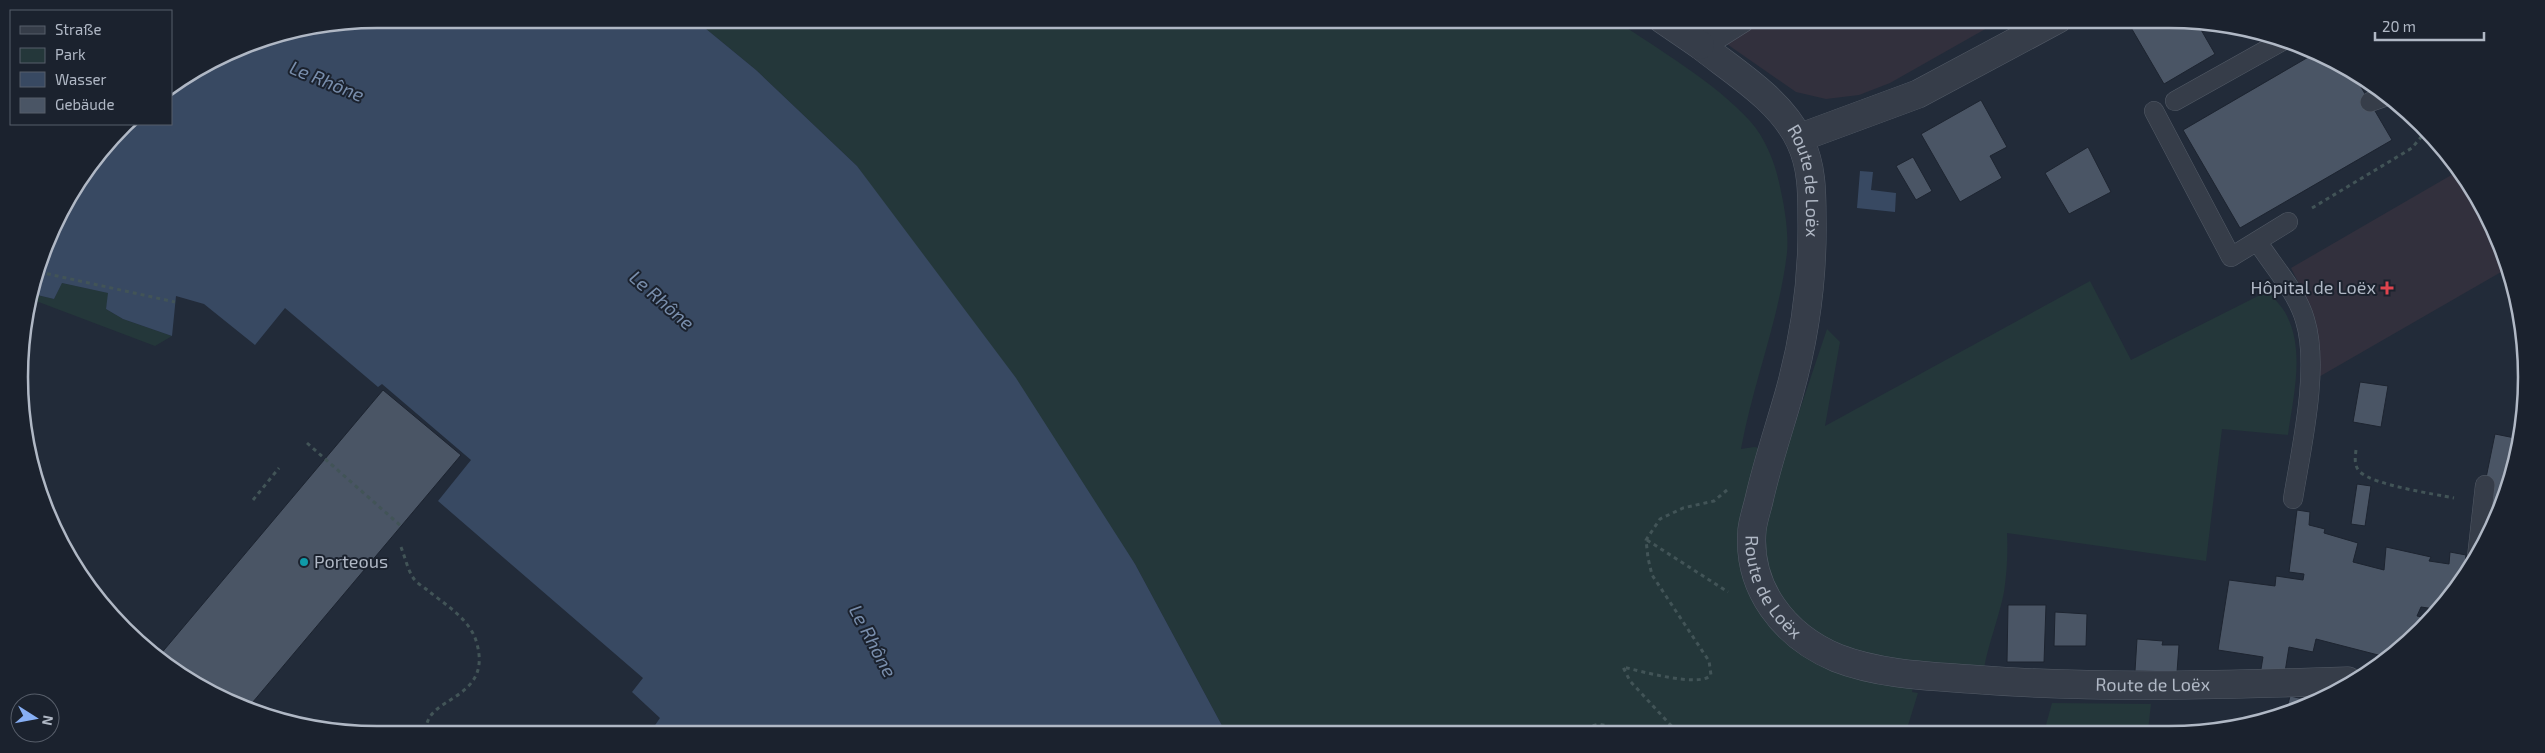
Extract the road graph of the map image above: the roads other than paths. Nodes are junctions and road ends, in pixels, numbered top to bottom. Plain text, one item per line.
1 (1675, 28) edge
2 (1727, 28) edge
3 (2041, 28) edge
4 (2276, 44) edge
5 (1700, 45) junction
6 (2379, 99) edge
7 (2175, 101) dead end
8 (2370, 102) dead end
9 (2154, 111) dead end
10 (1799, 138) junction
11 (2288, 222) road end
12 (2257, 242) junction
13 (2485, 485) dead end
14 (2293, 499) dead end
15 (2479, 537) edge
16 (2341, 680) edge

1 - 5 street, Route de Loëx
2 - 5 street
3 - 10 street
4 - 7 lane
5 - 10 street, Route de Loëx
6 - 8 lane
9 - 12 lane
10 - 16 street, Route de Loëx
11 - 12 lane
12 - 14 lane
13 - 15 lane

